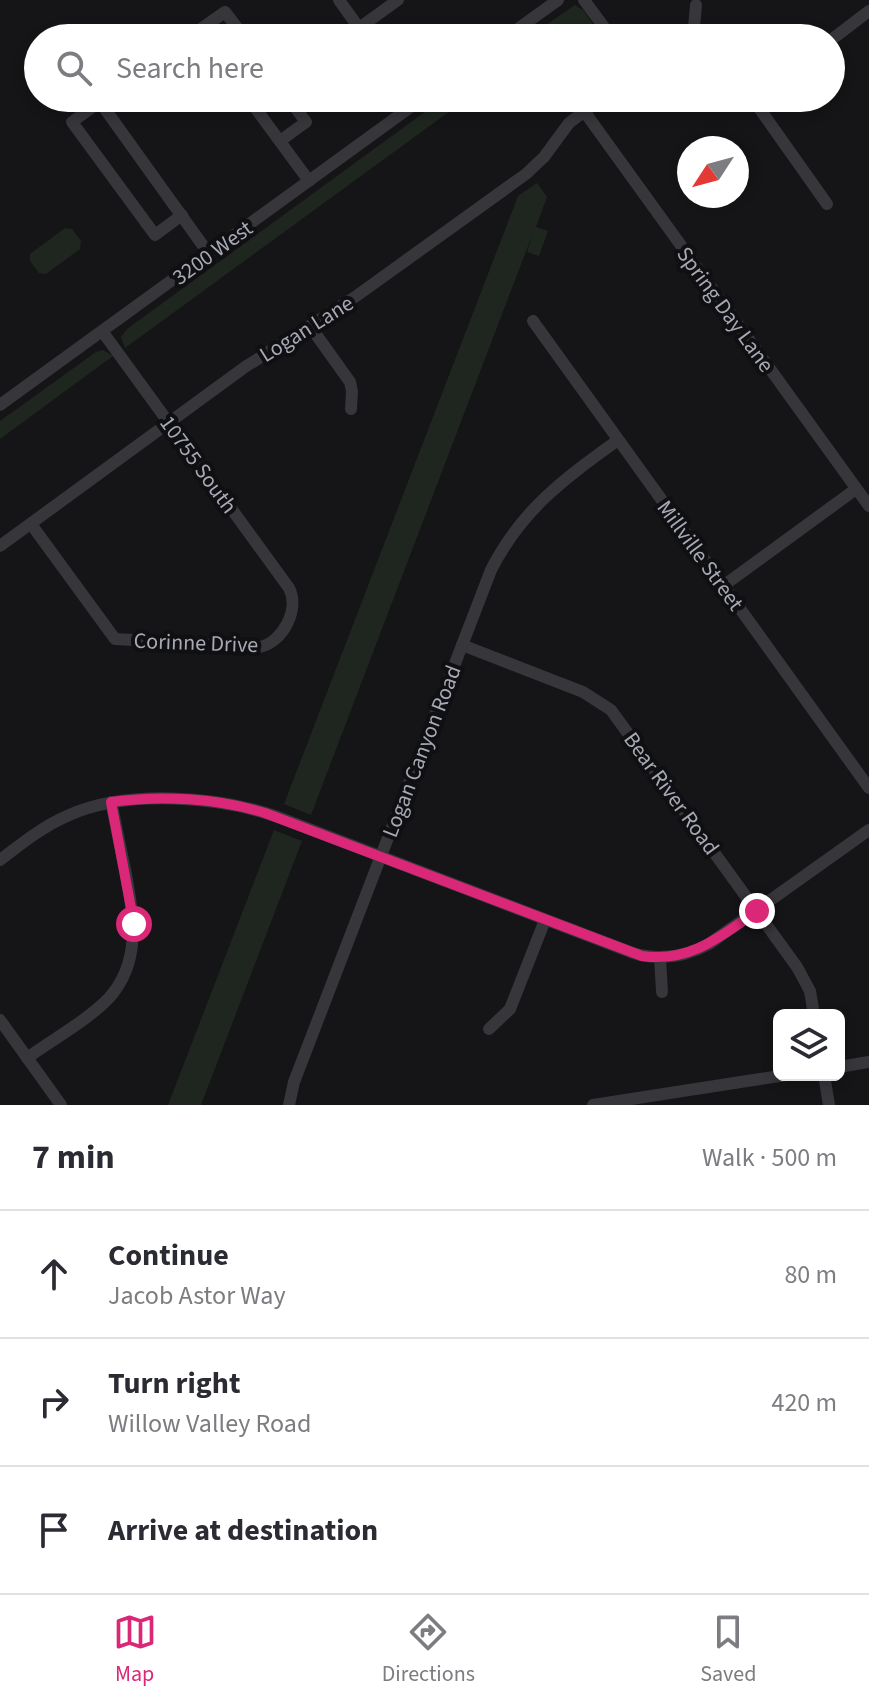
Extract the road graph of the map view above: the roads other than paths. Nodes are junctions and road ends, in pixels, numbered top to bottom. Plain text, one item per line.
1 (339, 0) edge
2 (398, 0) edge
3 (558, 0) edge
4 (584, 0) edge
5 (696, 5) dead end
6 (869, 11) edge
7 (210, 24) edge
8 (234, 24) edge
9 (356, 24) edge
10 (373, 24) edge
11 (525, 24) edge
12 (602, 24) edge
13 (694, 24) edge
14 (845, 29) edge
15 (86, 112) edge
16 (110, 112) edge
17 (258, 112) edge
18 (298, 112) edge
19 (400, 112) edge
20 (583, 112) edge
21 (585, 112) edge
22 (762, 112) edge
23 (280, 141) junction
24 (309, 181) junction
25 (827, 204) dead end
26 (182, 215) junction
27 (209, 254) junction
28 (533, 321) dead end
29 (310, 326) junction
30 (102, 331) junction
31 (0, 405) edge
32 (351, 409) dead end
33 (169, 423) junction
34 (618, 440) junction
35 (856, 489) junction
36 (869, 506) edge
37 (31, 524) junction
38 (0, 546) edge
39 (723, 586) junction
40 (293, 598) joint
41 (462, 645) junction
42 (869, 788) edge
43 (111, 802) junction
44 (869, 830) edge
45 (380, 857) junction
46 (0, 860) edge
47 (757, 911) junction
48 (545, 920) junction
49 (660, 958) junction
50 (662, 992) dead end
51 (812, 1009) edge
52 (0, 1020) edge
53 (489, 1029) dead end
54 (27, 1058) junction
55 (869, 1062) edge
56 (845, 1066) edge
57 (773, 1077) edge
58 (825, 1081) edge
59 (61, 1105) edge
60 (289, 1105) edge
61 (593, 1105) edge
62 (829, 1105) edge

1 - 9 street
2 - 10 street
3 - 11 street
4 - 12 street
5 - 13 street
6 - 14 street
7 - 8 street
15 - 26 street
16 - 26 street
17 - 23 street
18 - 23 street
19 - 24 street, 3200 West
20 - 29 street, Logan Lane
21 - 35 street, Spring Day Lane
22 - 25 street
23 - 24 street
24 - 27 street, 3200 West
26 - 27 street
27 - 30 street, 3200 West
28 - 34 street, Millville Street
29 - 32 street
29 - 33 street, Logan Lane
30 - 31 street, 3200 West
30 - 33 street, 10755 South
33 - 37 street, Logan Lane
33 - 40 street, 10755 South
34 - 39 street, Millville Street
34 - 41 street, Logan Canyon Road
35 - 36 street, Spring Day Lane
35 - 39 street
37 - 38 street, Logan Lane
37 - 40 street, Corinne Drive
39 - 42 street, Millville Street
41 - 45 street, Logan Canyon Road
41 - 47 street, Bear River Road
43 - 45 street
43 - 46 street
43 - 54 street
44 - 47 street
45 - 48 street
45 - 60 street, Logan Canyon Road
47 - 49 street
47 - 51 street, Bear River Road
48 - 49 street
48 - 53 street
49 - 50 street
52 - 54 street
54 - 59 street
55 - 56 street
57 - 61 street
58 - 62 street

